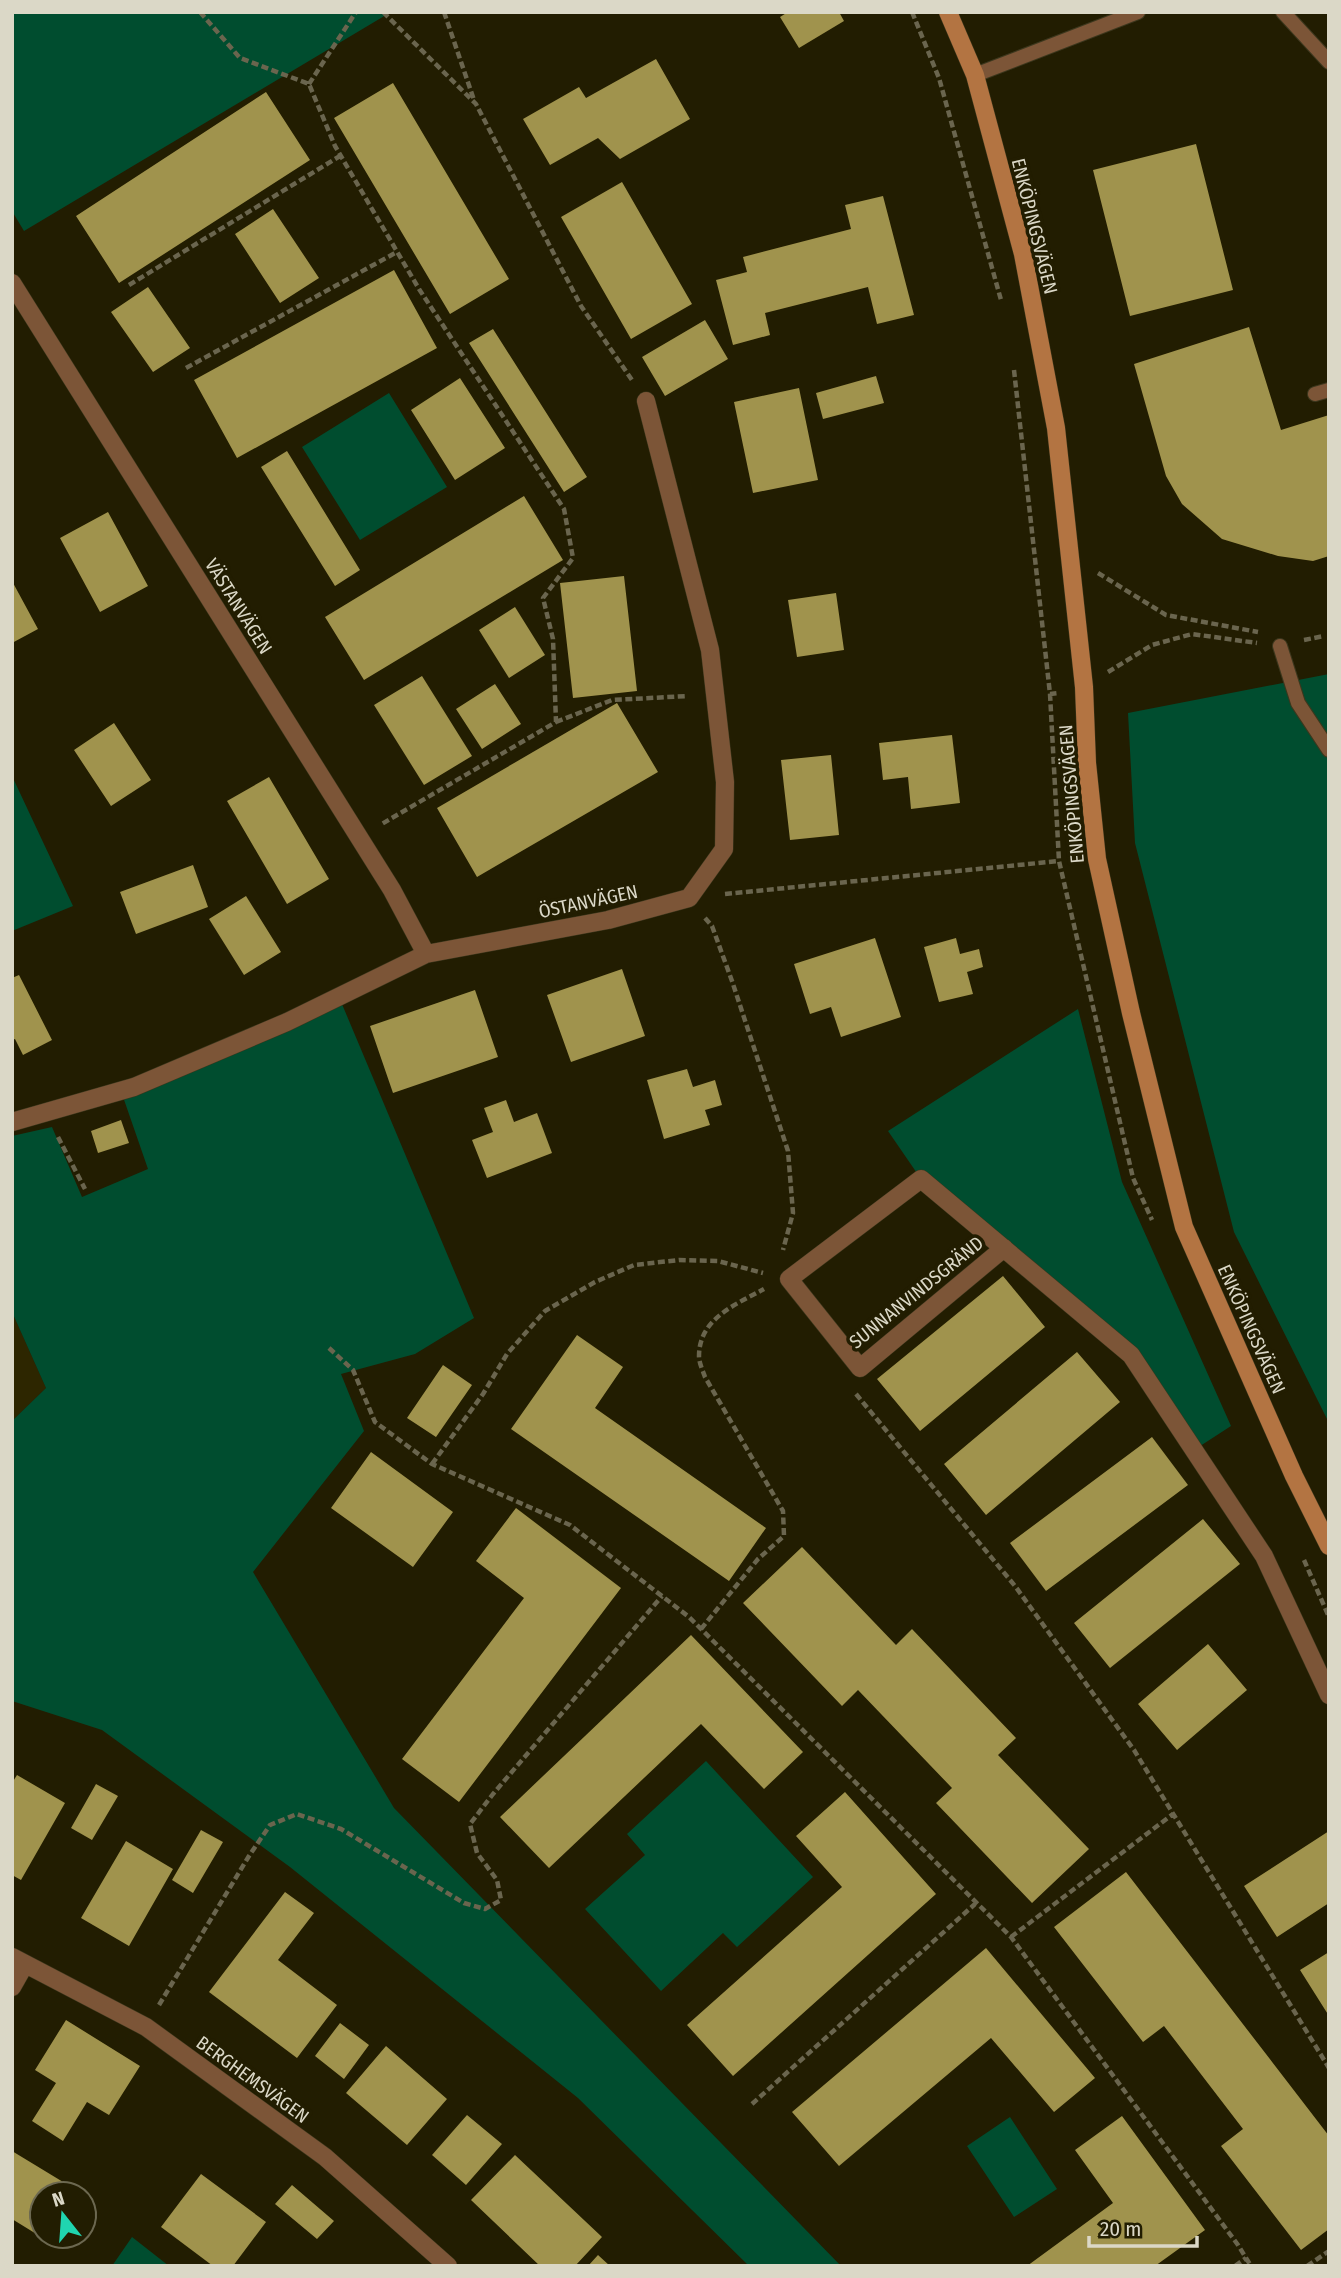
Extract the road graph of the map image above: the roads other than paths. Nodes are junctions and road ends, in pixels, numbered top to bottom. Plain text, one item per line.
1 (948, 12) edge
2 (1138, 12) edge
3 (1283, 12) edge
4 (1329, 62) edge
5 (975, 75) junction
6 (12, 283) edge
7 (646, 401) road end
8 (1280, 646) road end
9 (1329, 750) edge
10 (426, 954) junction
11 (12, 1122) edge
12 (1004, 1248) junction
13 (1329, 1546) edge
14 (1329, 1695) edge
15 (19, 1960) edge
16 (12, 1987) edge
17 (448, 2266) edge

1 - 5 street, ENKÖPINGSVÄGEN
2 - 5 lane
3 - 4 lane
5 - 13 street, ENKÖPINGSVÄGEN
6 - 10 street, VÄSTANVÄGEN
7 - 10 street, ÖSTANVÄGEN
8 - 9 lane
10 - 11 street, ÖSTANVÄGEN
12 - 12 street, SUNNANVINDSGRÄND
12 - 14 street, SUNNANVINDSGRÄND
15 - 16 street
15 - 17 street, BERGHEMSVÄGEN

